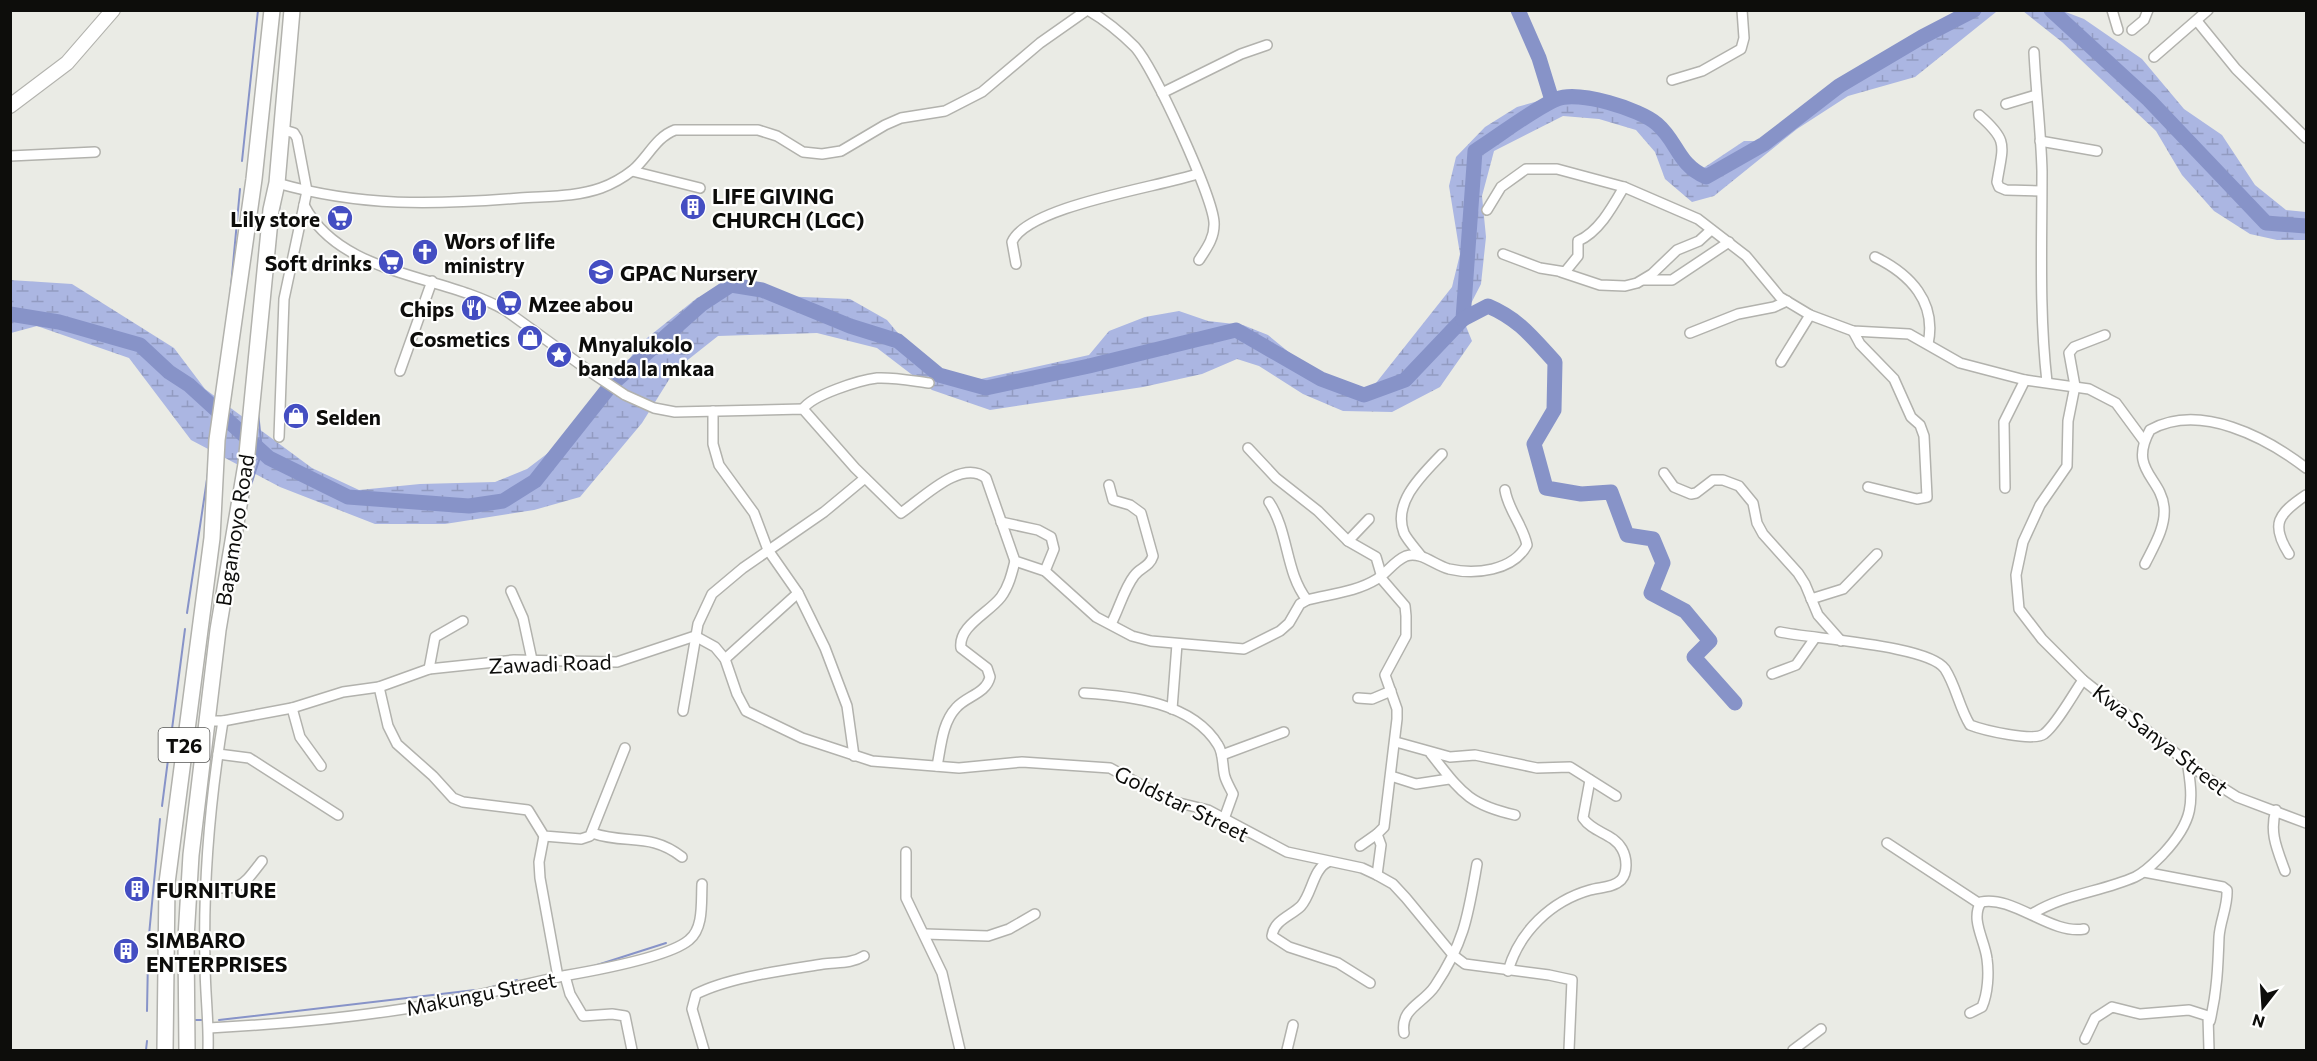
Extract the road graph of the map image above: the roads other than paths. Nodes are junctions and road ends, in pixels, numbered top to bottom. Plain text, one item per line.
1 (113, 10) edge
2 (272, 10) edge
3 (292, 10) edge
4 (1087, 10) edge
5 (1742, 10) edge
6 (2112, 10) edge
7 (2148, 10) edge
8 (2208, 10) edge
9 (2197, 21) junction
10 (2118, 30) dead end
11 (2132, 30) dead end
12 (1267, 45) dead end
13 (2034, 52) dead end
14 (2154, 57) dead end
15 (1672, 80) dead end
16 (1162, 93) junction
17 (2036, 95) junction
18 (2006, 104) dead end
19 (10, 106) edge
20 (1979, 115) dead end
21 (281, 129) junction
22 (2307, 138) edge
23 (2040, 141) junction
24 (2097, 151) dead end
25 (95, 152) dead end
26 (10, 156) edge
27 (632, 171) junction
28 (1197, 174) junction
29 (277, 183) junction
30 (1624, 187) junction
31 (700, 188) dead end
32 (307, 191) junction
33 (2041, 191) junction
34 (304, 205) junction
35 (1487, 210) dead end
36 (1711, 230) junction
37 (1729, 242) junction
38 (1503, 254) dead end
39 (1875, 257) dead end
40 (1199, 260) dead end
41 (1017, 264) dead end
42 (1561, 273) junction
43 (1644, 280) junction
44 (432, 281) junction
45 (1787, 301) junction
46 (1810, 315) junction
47 (1854, 331) junction
48 (1690, 333) dead end
49 (2105, 335) dead end
50 (1928, 344) junction
51 (1781, 362) dead end
52 (400, 371) dead end
53 (2025, 380) junction
54 (2047, 382) junction
55 (930, 383) dead end
56 (2075, 386) junction
57 (803, 409) junction
58 (712, 411) junction
59 (279, 437) dead end
60 (2144, 441) junction
61 (1248, 448) dead end
62 (1442, 454) dead end
63 (2307, 468) edge
64 (1664, 473) dead end
65 (865, 478) junction
66 (1109, 485) dead end
67 (1868, 487) dead end
68 (2005, 488) dead end
69 (1505, 490) dead end
70 (2307, 495) edge
71 (1269, 502) dead end
72 (1369, 519) dead end
73 (1001, 522) junction
74 (1348, 541) junction
75 (768, 549) junction
76 (1878, 554) dead end
77 (2289, 554) dead end
78 (1421, 556) junction
79 (1015, 561) junction
80 (2145, 564) dead end
81 (1045, 571) junction
82 (1381, 576) junction
83 (511, 591) dead end
84 (798, 593) junction
85 (1811, 599) junction
86 (1307, 600) junction
87 (463, 621) dead end
88 (1111, 624) junction
89 (1780, 632) dead end
90 (695, 636) junction
91 (1815, 638) junction
92 (1841, 642) junction
93 (1177, 644) junction
94 (725, 659) junction
95 (532, 660) junction
96 (429, 669) junction
97 (1772, 674) dead end
98 (2083, 680) junction
99 (379, 687) junction
100 (1390, 691) junction
101 (1084, 693) dead end
102 (1358, 698) dead end
103 (292, 708) junction
104 (1172, 709) junction
105 (683, 711) dead end
106 (206, 721) junction
107 (223, 721) junction
108 (1284, 732) dead end
109 (1396, 742) junction
110 (625, 748) dead end
111 (1430, 752) junction
112 (218, 754) junction
113 (1222, 755) junction
114 (854, 756) junction
115 (2187, 761) junction
116 (321, 766) dead end
117 (937, 766) junction
118 (1391, 776) junction
119 (1449, 779) junction
120 (1590, 780) junction
121 (1616, 796) dead end
122 (2276, 810) junction
123 (338, 815) dead end
124 (1515, 815) dead end
125 (1224, 819) junction
126 (2307, 823) edge
127 (592, 833) junction
128 (1377, 834) junction
129 (544, 836) junction
130 (1887, 843) dead end
131 (1359, 846) dead end
132 (906, 852) dead end
133 (682, 857) dead end
134 (262, 861) dead end
135 (1328, 862) junction
136 (1477, 864) dead end
137 (2284, 871) dead end
138 (2144, 872) junction
139 (1377, 875) junction
140 (702, 884) dead end
141 (207, 887) junction
142 (1980, 904) junction
143 (1035, 914) dead end
144 (2032, 915) junction
145 (2084, 929) dead end
146 (925, 934) junction
147 (1453, 955) junction
148 (864, 957) dead end
149 (1508, 971) junction
150 (562, 977) junction
151 (1370, 982) dead end
152 (1970, 1013) dead end
153 (2210, 1021) junction
154 (1293, 1025) dead end
155 (209, 1028) junction
156 (1821, 1029) dead end
157 (1404, 1034) dead end
158 (2085, 1039) dead end
159 (165, 1050) edge
160 (187, 1050) edge
161 (208, 1050) edge
162 (632, 1050) edge
163 (704, 1050) edge
164 (960, 1050) edge
165 (1287, 1050) edge
166 (1569, 1050) edge
167 (1794, 1050) edge
168 (2209, 1050) edge

1 - 19 main road
2 - 159 highway, Bagamoyo Road / T26
3 - 21 highway, Bagamoyo Road / T26
4 - 16 street
4 - 27 street
5 - 15 street
6 - 10 street
7 - 11 street
8 - 9 street
9 - 14 street
9 - 22 street
12 - 16 street
13 - 17 street
16 - 28 street
17 - 18 street
17 - 23 street
20 - 33 street
21 - 29 highway, Bagamoyo Road / T26
21 - 32 street
23 - 24 street
23 - 33 street
25 - 26 street
27 - 31 street
27 - 32 street
28 - 40 street
28 - 41 street
29 - 32 street
29 - 106 highway, Bagamoyo Road / T26
30 - 35 street
30 - 36 street
30 - 42 street
32 - 34 street
33 - 54 street
34 - 44 street
34 - 59 street
36 - 37 street
36 - 43 street
37 - 43 street
37 - 45 street
38 - 42 street
39 - 50 street
42 - 43 street
44 - 52 street
44 - 58 street
45 - 46 street
45 - 48 street
46 - 47 street
46 - 51 street
47 - 50 street
47 - 67 street
49 - 56 street
50 - 53 street
53 - 54 street
53 - 68 street
54 - 56 street
55 - 57 street
56 - 60 street
56 - 98 street, Kwa Sanya Street
57 - 58 street
57 - 65 street
58 - 75 street
60 - 63 street
60 - 80 street
61 - 74 street
62 - 78 street
64 - 85 street
65 - 73 street
65 - 75 street
66 - 88 street
69 - 78 street
70 - 77 street
71 - 86 street
72 - 74 street
73 - 79 street
73 - 81 street
74 - 82 street
75 - 84 street
75 - 90 street
76 - 85 street
78 - 82 street
79 - 81 street
79 - 117 street
81 - 88 street
82 - 86 street
82 - 100 street
83 - 95 street
84 - 94 street
84 - 114 street
85 - 92 street
86 - 93 street
87 - 96 street
88 - 93 street
89 - 91 street
90 - 94 street
90 - 95 street, Zawadi Road
90 - 105 street
91 - 92 street
91 - 97 street
92 - 98 street
93 - 104 street
94 - 114 street, Goldstar Street
95 - 96 street, Zawadi Road
96 - 99 street, Zawadi Road
98 - 115 street, Kwa Sanya Street
99 - 103 street, Zawadi Road
99 - 129 street
100 - 102 street
100 - 109 street
101 - 104 street
103 - 107 street, Zawadi Road
103 - 116 street
104 - 113 street
106 - 107 street, Zawadi Road
106 - 160 highway, Bagamoyo Road / T26
107 - 112 street
108 - 113 street
109 - 111 street
109 - 118 street
110 - 127 street
111 - 119 street
111 - 120 street
112 - 123 street
112 - 141 street
113 - 125 street
114 - 117 street, Goldstar Street
115 - 122 street, Kwa Sanya Street
115 - 138 street
117 - 125 street, Goldstar Street
118 - 119 street
118 - 128 street
119 - 124 street
120 - 121 street
120 - 149 street
122 - 126 street, Kwa Sanya Street
122 - 137 street
125 - 135 street, Goldstar Street
127 - 129 street
127 - 133 street
128 - 131 street
128 - 139 street
129 - 150 street
130 - 142 street
132 - 146 street
134 - 141 street
135 - 139 street, Goldstar Street
135 - 151 street
136 - 147 street
138 - 144 street
138 - 153 street
139 - 147 street, Goldstar Street
140 - 150 street, Makungu Street
141 - 155 street
142 - 144 street
142 - 152 street
143 - 146 street
144 - 145 street
146 - 164 street
147 - 149 street, Goldstar Street
147 - 157 street
148 - 163 street
149 - 166 street, Goldstar Street
150 - 155 street, Makungu Street
150 - 162 street
153 - 158 street
153 - 168 street
154 - 165 street
155 - 161 street
156 - 167 street

